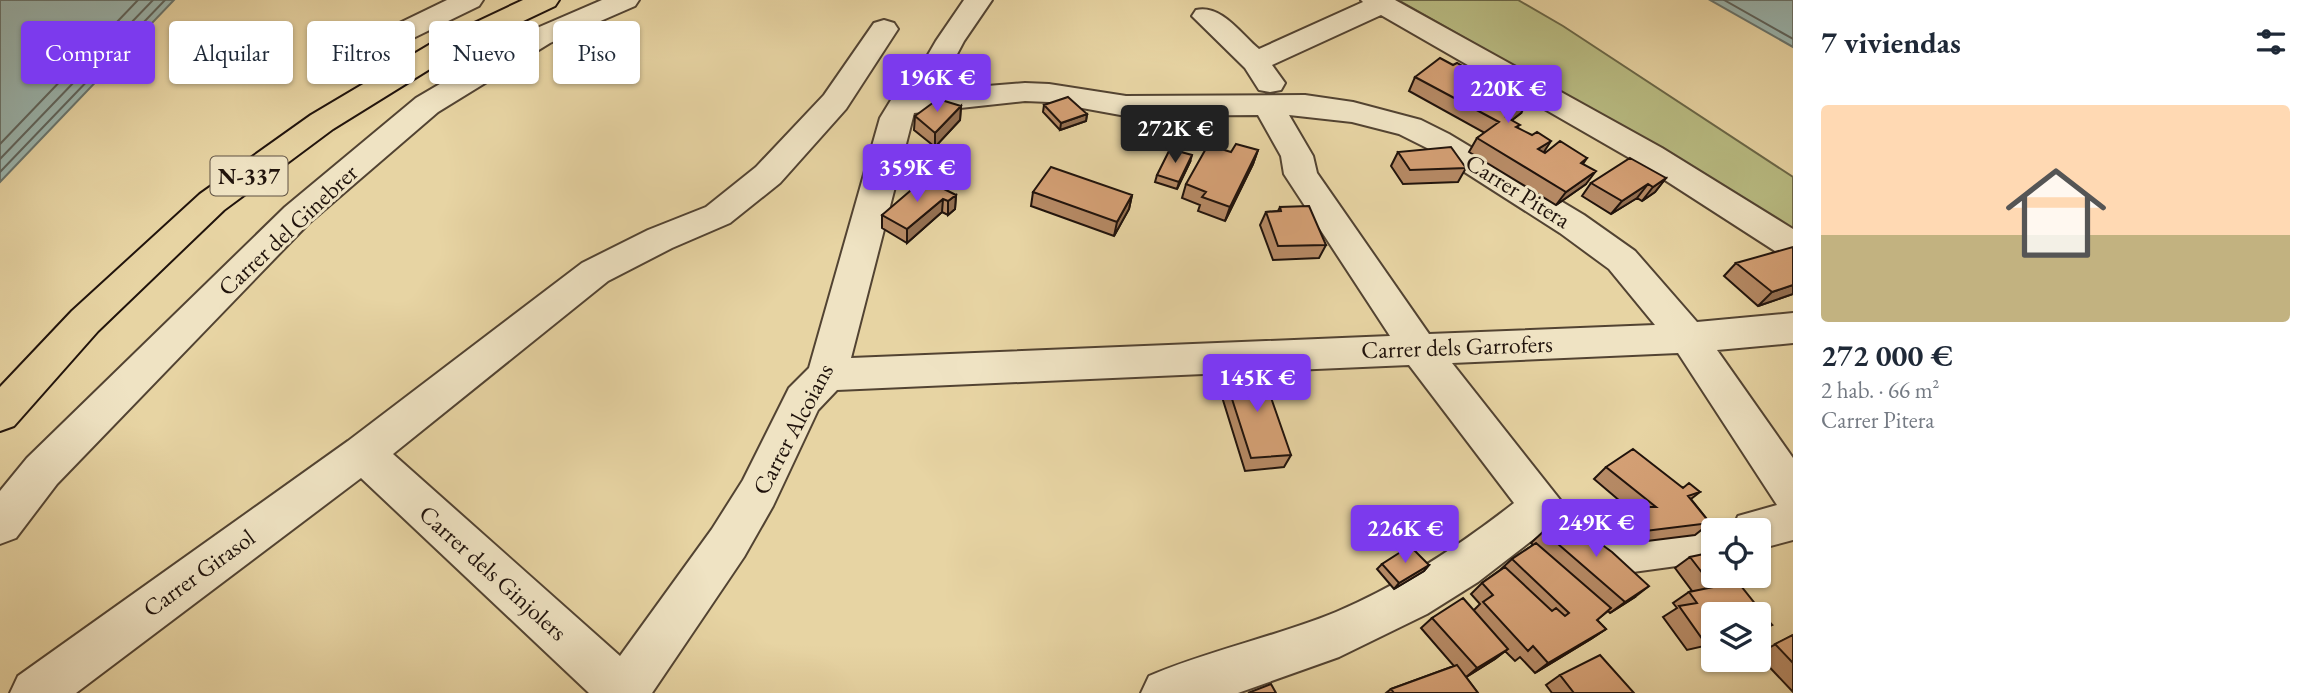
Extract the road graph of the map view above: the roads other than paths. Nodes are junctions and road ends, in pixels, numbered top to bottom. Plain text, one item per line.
1 (469, 0) edge
2 (545, 0) edge
3 (625, 0) edge
4 (978, 0) edge
5 (1378, 2) edge
6 (1206, 16) dead end
7 (415, 26) edge
8 (884, 29) dead end
9 (1255, 62) junction
10 (916, 102) junction
11 (1277, 104) junction
12 (1793, 246) edge
13 (1793, 328) edge
14 (1688, 338) junction
15 (1418, 348) junction
16 (827, 375) junction
17 (0, 414) edge
18 (363, 453) junction
19 (1793, 494) edge
20 (1542, 507) junction
21 (1793, 520) edge
22 (0, 524) edge
23 (1771, 526) edge
24 (1701, 543) edge
25 (35, 693) edge
26 (624, 693) edge
27 (1166, 693) edge

1 - 7 street
2 - 17 highway, N-337
3 - 22 street, Carrer del Ginebrer
4 - 10 street, Carrer Alcoians
5 - 9 street
5 - 12 street
6 - 9 street
8 - 18 street, Carrer Girasol
9 - 11 street
10 - 11 street, Carrer Pitera
10 - 16 street, Carrer Alcoians
11 - 14 street, Carrer Pitera
11 - 15 street
13 - 14 street, Carrer dels Garrofers
14 - 15 street, Carrer dels Garrofers
14 - 19 street, Carrer Pitera
15 - 16 street, Carrer dels Garrofers
15 - 20 street
16 - 26 street, Carrer Alcoians
18 - 25 street, Carrer Girasol
18 - 26 street, Carrer dels Ginjolers
20 - 24 street
20 - 27 street
21 - 23 street

